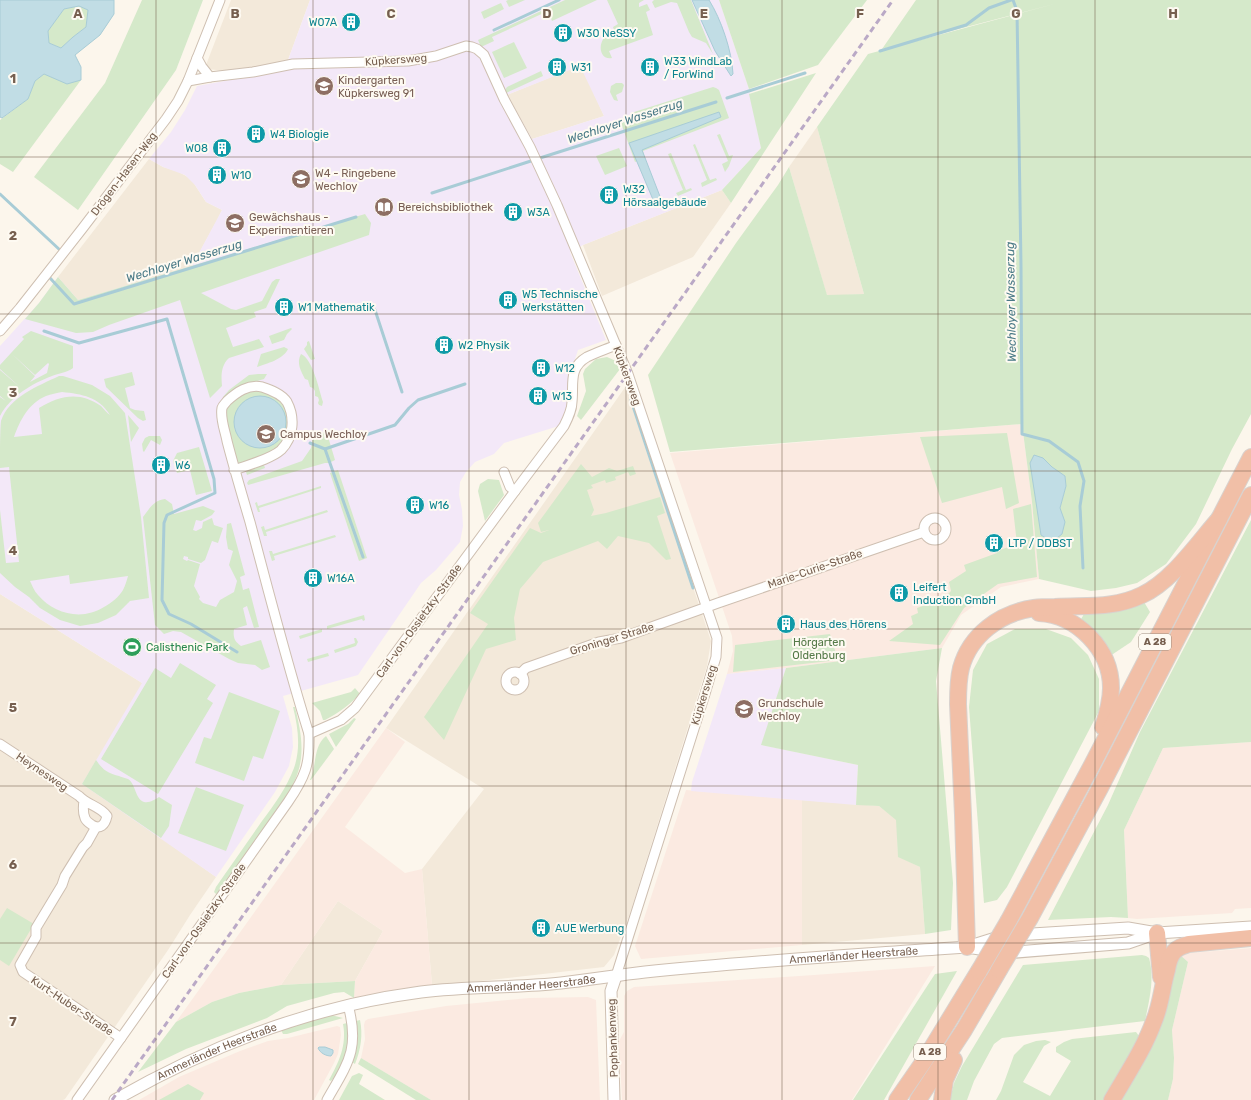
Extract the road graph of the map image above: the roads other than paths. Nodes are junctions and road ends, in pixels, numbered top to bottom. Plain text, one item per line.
1 (220, 0) edge
2 (197, 58) junction
3 (210, 77) junction
4 (188, 81) junction
5 (0, 331) edge
6 (616, 345) junction
7 (1251, 457) edge
8 (234, 470) junction
9 (504, 472) dead end
10 (515, 491) junction
11 (1251, 495) edge
12 (1219, 519) junction
13 (924, 532) dead end
14 (707, 607) junction
15 (1011, 615) junction
16 (520, 674) dead end
17 (309, 734) junction
18 (0, 744) edge
19 (1092, 765) junction
20 (84, 801) junction
21 (96, 827) junction
22 (1251, 928) edge
23 (1157, 933) junction
24 (1251, 938) edge
25 (967, 947) junction
26 (616, 976) junction
27 (1162, 987) junction
28 (348, 1005) junction
29 (964, 1030) junction
30 (121, 1038) junction
31 (77, 1100) edge
32 (115, 1100) edge
33 (326, 1100) edge
34 (614, 1100) edge
35 (898, 1100) edge
36 (918, 1100) edge
37 (942, 1100) edge
38 (1112, 1100) edge

1 - 2 street, Drögen-Hasen-Weg
2 - 3 street
2 - 4 street, Drögen-Hasen-Weg
3 - 4 street, Küpkersweg
3 - 6 street, Küpkersweg
4 - 5 street, Drögen-Hasen-Weg
6 - 10 street, Carl-von-Ossietzky-Straße
6 - 14 street, Küpkersweg
7 - 12 highway, A 28
8 - 8 street, Carl-von-Ossietzky-Straße
8 - 17 street, Carl-von-Ossietzky-Straße
9 - 10 street
10 - 17 street, Carl-von-Ossietzky-Straße
11 - 29 highway, A 28, bridge
12 - 15 highway
12 - 19 highway, A 28
13 - 14 street, Marie-Curie-Straße
14 - 16 street, Groninger Straße
14 - 26 street, Küpkersweg
15 - 19 highway
15 - 25 highway
17 - 30 street, Carl-von-Ossietzky-Straße
18 - 20 street, Heynesweg
19 - 35 highway, A 28, bridge
20 - 21 street
20 - 21 street, Heynesweg
21 - 30 street, Kurt-Huber-Straße
22 - 23 street, Ammerländer Heerstraße
23 - 25 street, Ammerländer Heerstraße
23 - 25 street, Ammerländer Heerstraße
23 - 27 highway
24 - 27 highway
25 - 26 street, Ammerländer Heerstraße
26 - 28 street, Ammerländer Heerstraße
26 - 34 street, Pophankenweg
27 - 38 highway
28 - 32 street, Ammerländer Heerstraße
28 - 33 street
29 - 36 highway, A 28
29 - 37 highway
30 - 31 street, Carl-von-Ossietzky-Straße

